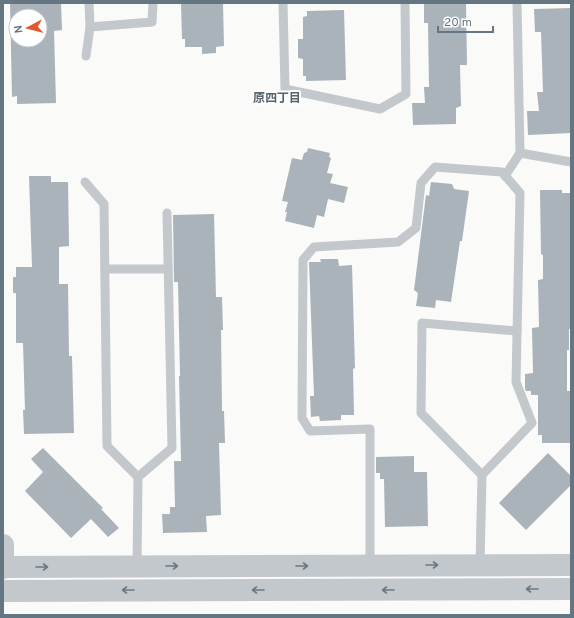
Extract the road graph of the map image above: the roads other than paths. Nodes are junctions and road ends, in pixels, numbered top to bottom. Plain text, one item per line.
1 (89, 3) edge
2 (153, 3) edge
3 (283, 3) edge
4 (405, 3) edge
5 (517, 3) edge
6 (90, 27) junction
7 (86, 56) dead end
8 (520, 153) junction
9 (571, 162) edge
10 (505, 176) junction
11 (85, 182) dead end
12 (167, 213) dead end
13 (105, 269) junction
14 (168, 269) junction
15 (517, 331) junction
16 (482, 475) junction
17 (138, 477) junction
18 (3, 545) edge
19 (480, 565) junction
20 (571, 565) edge
21 (137, 566) junction
22 (370, 566) junction
23 (3, 567) edge
24 (571, 589) edge
25 (3, 590) edge

1 - 6 lane
2 - 6 lane
3 - 4 lane
5 - 8 lane
6 - 7 lane
8 - 9 lane
8 - 10 lane
10 - 15 lane
10 - 22 lane
11 - 13 lane
12 - 14 lane
13 - 14 lane
13 - 17 lane
14 - 17 lane
15 - 16 lane
15 - 16 lane
16 - 19 lane
17 - 21 lane
18 - 23 street
19 - 20 street
22 -> 19 street
21 -> 22 street
23 -> 21 street
24 -> 25 street

